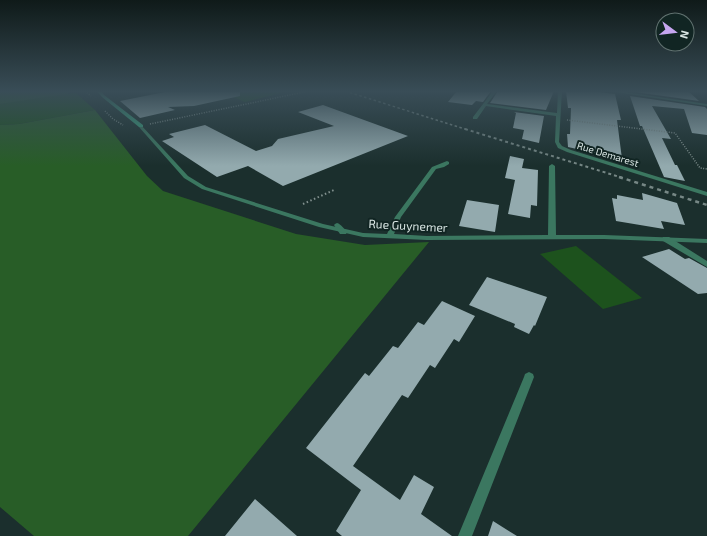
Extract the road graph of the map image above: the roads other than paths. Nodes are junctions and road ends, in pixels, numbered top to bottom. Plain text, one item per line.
1 (128, 116) edge
2 (553, 116) edge
3 (559, 117) joint
4 (141, 126) joint
5 (447, 162) dead end
6 (552, 166) dead end
7 (707, 194) edge
8 (337, 225) dead end
9 (343, 232) junction
10 (389, 237) junction
11 (552, 238) junction
12 (666, 240) junction
13 (707, 241) edge
14 (707, 264) edge
15 (529, 377) dead end
16 (465, 536) edge

1 - 4 main road
2 - 3 street
3 - 7 street, Rue Demarest
4 - 9 street, Rue Guynemer
5 - 10 street
6 - 11 street
8 - 9 street
9 - 10 street, Rue Guynemer
10 - 11 street, Rue Guynemer
11 - 12 street, Rue Guynemer
12 - 13 street, Rue Guynemer
12 - 14 street
15 - 16 street

